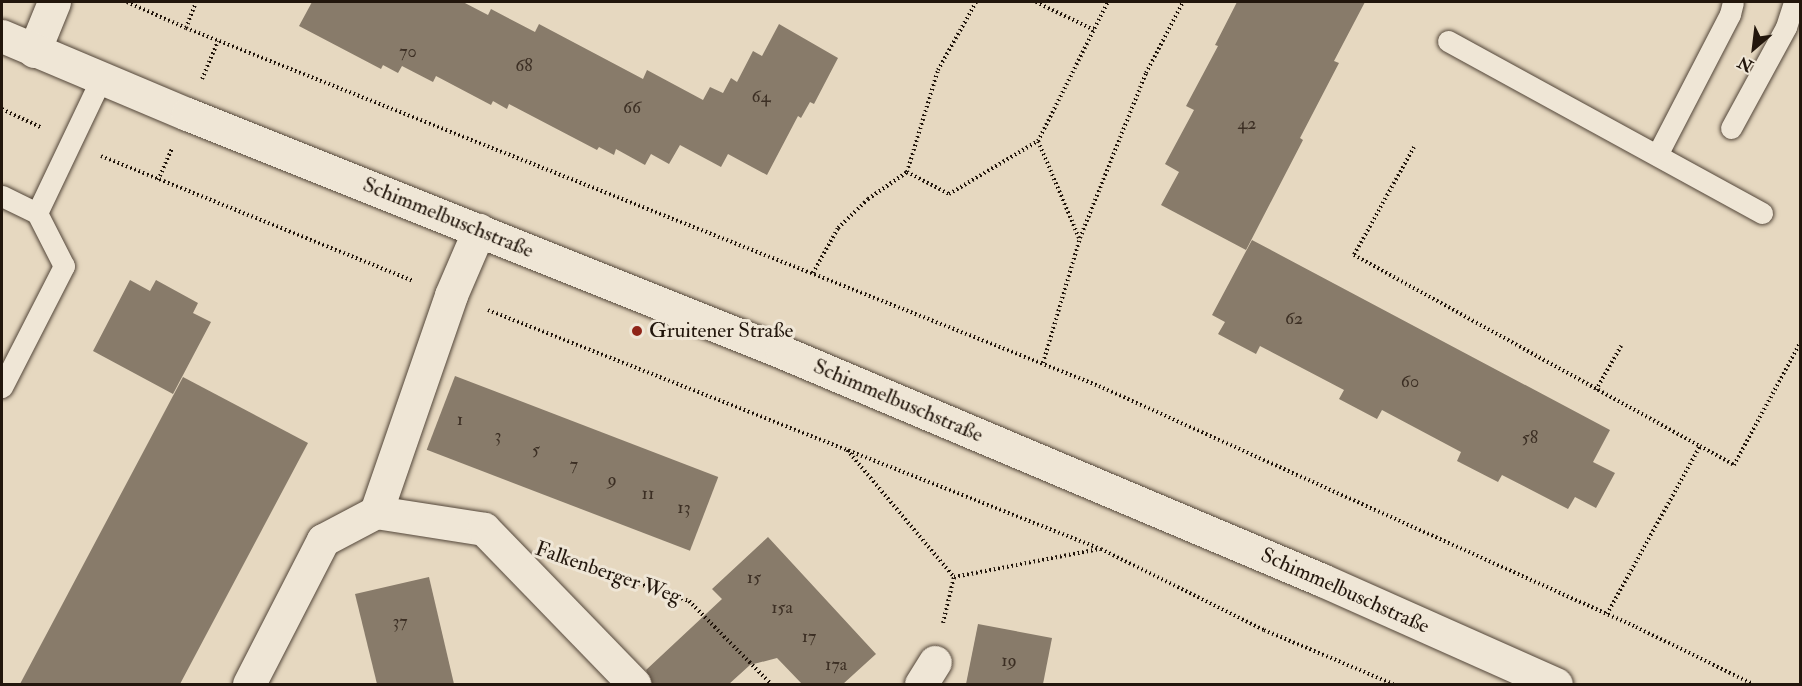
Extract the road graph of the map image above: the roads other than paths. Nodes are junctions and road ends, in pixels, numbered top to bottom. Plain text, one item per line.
1 (54, 2) edge
2 (1733, 2) edge
3 (1794, 2) edge
4 (2, 36) edge
5 (1448, 41) dead end
6 (34, 51) junction
7 (101, 79) junction
8 (1731, 128) dead end
9 (1657, 155) junction
10 (2, 196) edge
11 (37, 213) junction
12 (1762, 213) dead end
13 (479, 231) junction
14 (2, 387) edge
15 (376, 512) junction
16 (249, 684) edge
17 (634, 684) edge
18 (1556, 684) edge

1 - 6 main road
2 - 9 lane
3 - 8 lane
4 - 6 main road
5 - 9 lane
6 - 7 main road, Schimmelbuschstraße
7 - 11 lane
7 - 13 main road, Schimmelbuschstraße
9 - 12 lane
10 - 11 lane
11 - 14 lane
13 - 15 main road
13 - 18 main road, Schimmelbuschstraße
15 - 16 main road
15 - 17 main road, Falkenberger Weg

